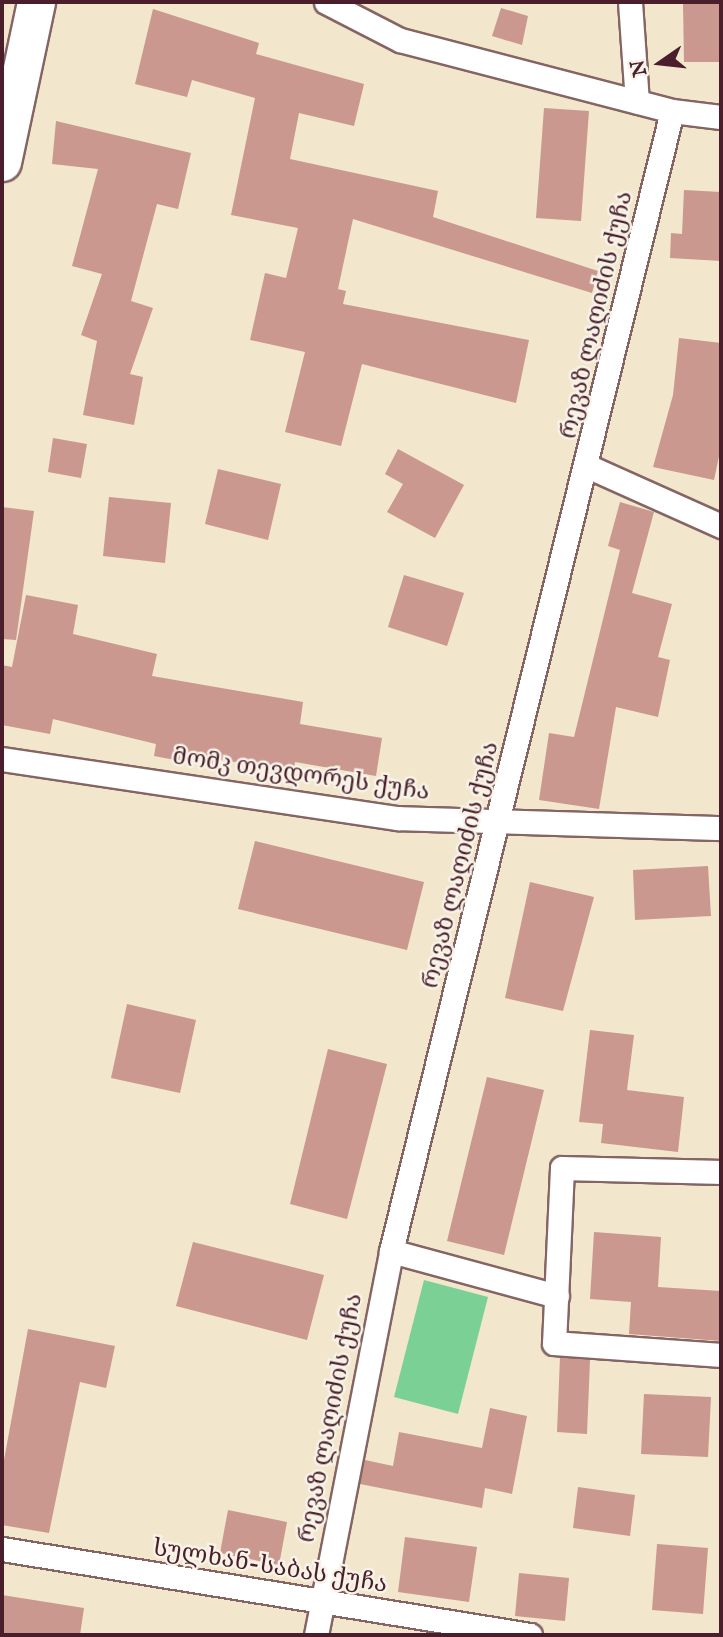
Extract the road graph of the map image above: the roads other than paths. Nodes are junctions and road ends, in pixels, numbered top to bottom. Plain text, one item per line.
1 (36, 2) edge
2 (326, 2) edge
3 (630, 2) edge
4 (637, 102) junction
5 (672, 111) junction
6 (721, 117) edge
7 (2, 162) edge
8 (587, 466) junction
9 (721, 526) edge
10 (2, 759) edge
11 (498, 824) junction
12 (721, 828) edge
13 (721, 1172) edge
14 (391, 1251) junction
15 (557, 1296) junction
16 (721, 1356) edge
17 (2, 1549) edge
18 (321, 1603) junction
19 (316, 1635) edge
20 (530, 1635) edge

1 - 7 main road
2 - 4 street
3 - 4 street
4 - 5 street
5 - 6 street
5 - 8 street, რევაზ ლაღიძის ქუჩა
8 - 9 street
8 - 11 street, რევაზ ლაღიძის ქუჩა
10 - 11 street, მომკ თევდორეს ქუჩა
11 - 12 street, მომკ თევდორეს ქუჩა
11 - 14 street, რევაზ ლაღიძის ქუჩა
13 - 15 street
14 - 15 street
14 - 18 street, რევაზ ლაღიძის ქუჩა
15 - 16 street
17 - 18 street, სულხან-საბას ქუჩა
18 - 19 street, რევაზ ლაღიძის ქუჩა
18 - 20 street, სულხან-საბას ქუჩა

